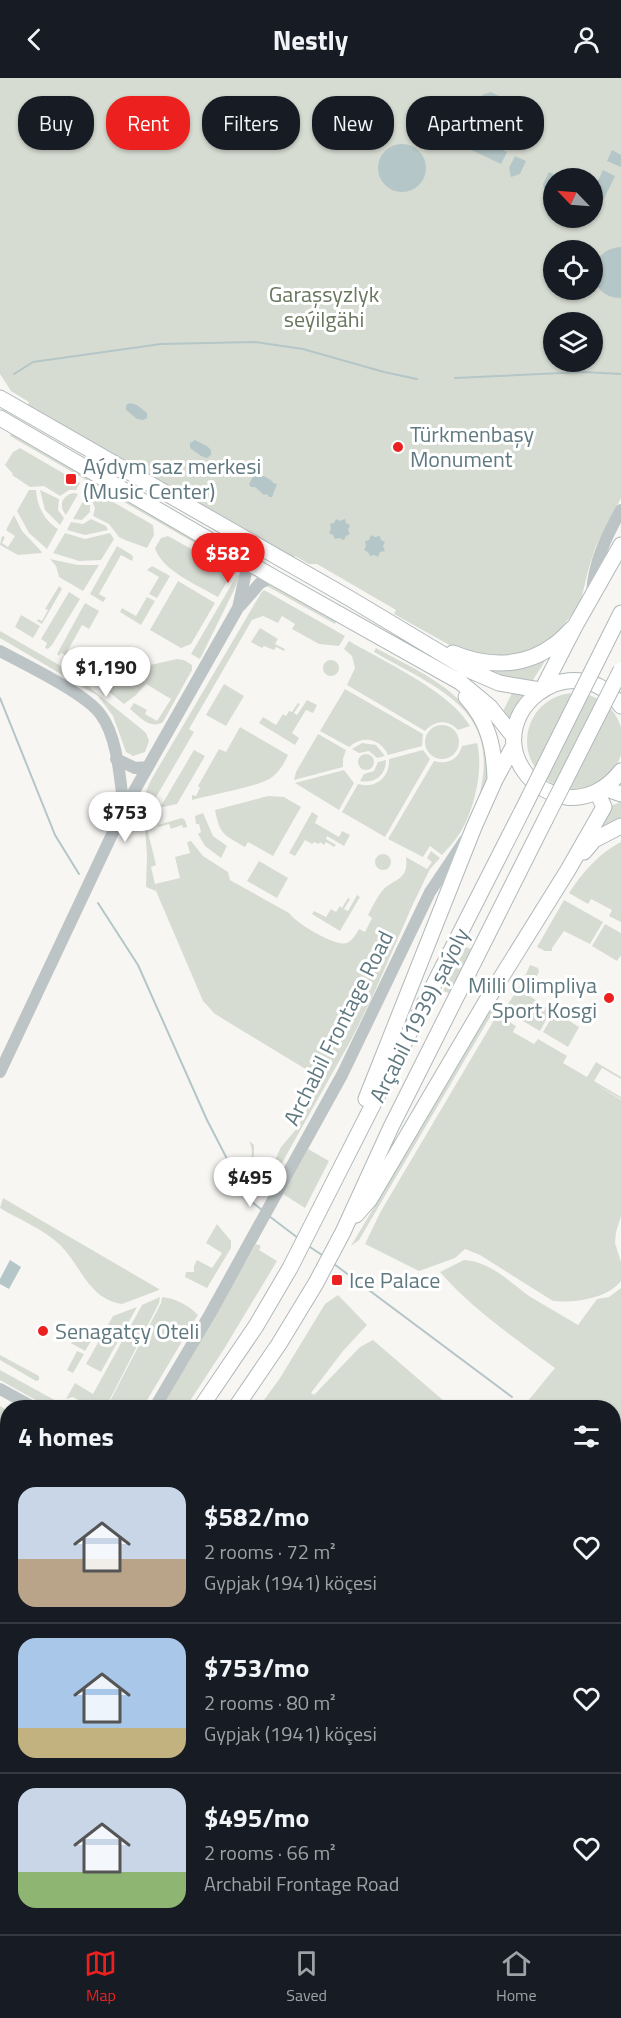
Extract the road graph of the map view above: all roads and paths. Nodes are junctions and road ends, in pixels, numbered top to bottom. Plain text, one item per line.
1 (0, 398) edge
2 (0, 418) edge
3 (621, 510) edge
4 (621, 545) edge
5 (244, 561) junction
6 (273, 578) junction
7 (592, 595) junction
8 (349, 598) junction
9 (238, 608) junction
10 (621, 614) edge
11 (340, 615) junction
12 (574, 626) junction
13 (421, 640) junction
14 (0, 651) edge
15 (427, 664) junction
16 (621, 670) edge
17 (542, 689) junction
18 (621, 706) edge
19 (514, 741) junction
20 (116, 759) junction
21 (148, 767) junction
22 (621, 771) edge
23 (495, 780) junction
24 (600, 790) junction
25 (621, 794) edge
26 (124, 809) junction
27 (621, 826) edge
28 (474, 827) junction
29 (568, 870) junction
30 (0, 1072) edge
31 (318, 1213) junction
32 (343, 1230) junction
33 (0, 1389) edge
34 (20, 1400) edge
35 (159, 1400) edge
36 (206, 1400) edge
37 (241, 1400) edge

1 - 8 main road
2 - 5 main road
3 - 7 street
4 - 7 main road
5 - 6 main road
5 - 9 street
6 - 9 street
6 - 11 main road
7 - 12 main road
8 - 11 main road
8 - 13 main road
9 - 21 street
10 - 31 main road, Arçabil (1939) şaýoly, bridge
11 - 15 main road
12 - 13 main road
12 - 17 main road
13 - 17 main road
14 - 20 street
15 - 19 main road
15 - 23 main road
16 - 32 main road, Arçabil (1939) şaýoly, bridge
17 - 18 main road
17 - 19 main road
19 - 23 main road
19 - 24 main road
20 - 21 street
20 - 26 street
21 - 26 street
22 - 24 main road
23 - 28 main road
24 - 25 main road
24 - 29 main road
26 - 30 street
27 - 29 main road
28 - 31 main road
28 - 35 street, Archabil Frontage Road
29 - 32 main road
31 - 36 main road, Arçabil (1939) şaýoly
32 - 37 main road, Arçabil (1939) şaýoly
33 - 34 street

